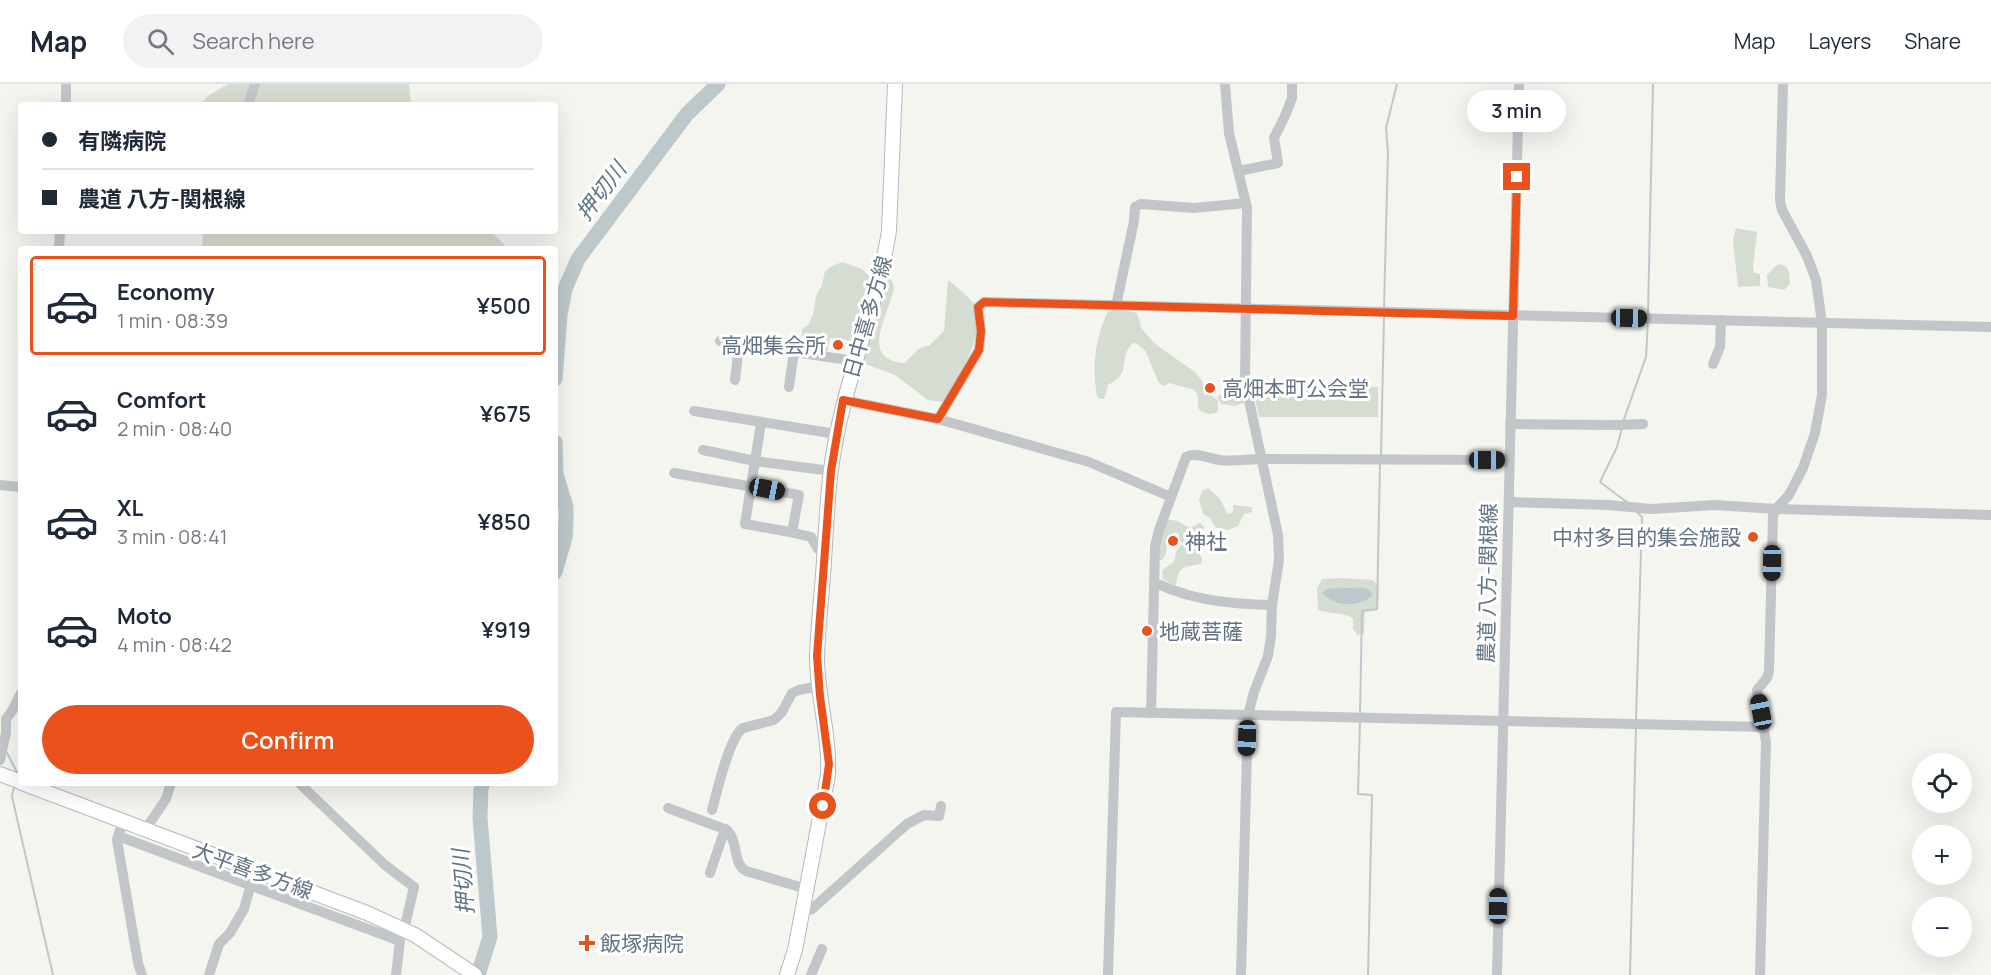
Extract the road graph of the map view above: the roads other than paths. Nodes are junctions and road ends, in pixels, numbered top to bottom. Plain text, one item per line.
1 (66, 84) edge
2 (255, 84) edge
3 (895, 84) edge
4 (1225, 84) edge
5 (1292, 84) edge
6 (1519, 84) edge
7 (1783, 84) edge
8 (66, 102) edge
9 (249, 102) edge
10 (1239, 171) junction
11 (1246, 203) junction
12 (1116, 306) junction
13 (1246, 309) junction
14 (1513, 316) junction
15 (1721, 320) junction
16 (1822, 323) junction
17 (1991, 327) edge
18 (720, 342) dead end
19 (739, 344) junction
20 (794, 352) junction
21 (855, 361) junction
22 (1713, 364) dead end
23 (735, 380) dead end
24 (789, 387) dead end
25 (843, 400) junction
26 (694, 411) dead end
27 (938, 419) junction
28 (761, 423) junction
29 (1510, 423) junction
30 (1643, 424) dead end
31 (836, 434) junction
32 (703, 450) dead end
33 (1263, 459) junction
34 (1509, 460) junction
35 (755, 461) junction
36 (831, 471) junction
37 (674, 473) dead end
38 (0, 485) edge
39 (751, 486) junction
40 (18, 488) edge
41 (1171, 497) junction
42 (1509, 502) junction
43 (1776, 509) junction
44 (1991, 515) edge
45 (792, 532) junction
46 (825, 551) junction
47 (1155, 585) junction
48 (1272, 605) junction
49 (819, 686) junction
50 (18, 699) edge
51 (1151, 712) junction
52 (1248, 715) junction
53 (1503, 721) junction
54 (1764, 727) junction
55 (0, 760) edge
56 (0, 774) edge
57 (18, 781) edge
58 (30, 786) edge
59 (170, 786) edge
60 (302, 786) edge
61 (941, 806) dead end
62 (668, 808) dead end
63 (712, 810) dead end
64 (121, 821) junction
65 (145, 830) junction
66 (725, 830) junction
67 (118, 836) junction
68 (710, 873) dead end
69 (251, 884) junction
70 (807, 889) junction
71 (802, 911) junction
72 (410, 933) junction
73 (822, 949) dead end
74 (137, 972) edge
75 (209, 975) edge
76 (396, 975) edge
77 (475, 975) edge
78 (787, 975) edge
79 (812, 975) edge
80 (1108, 975) edge
81 (1240, 975) edge
82 (1497, 975) edge
83 (1760, 975) edge

1 - 8 street
2 - 9 street
3 - 21 main road, 日中喜多方線
4 - 10 street
5 - 10 street
6 - 14 street, 農道 八方-関根線
7 - 16 street
10 - 11 street
11 - 12 street
11 - 13 street
12 - 13 street
12 - 27 street
13 - 14 street
13 - 33 street
14 - 15 street
14 - 29 street, 農道 八方-関根線
15 - 16 street
15 - 22 street
16 - 17 street
16 - 43 street
18 - 19 street
19 - 20 street
19 - 23 street
20 - 21 street
20 - 24 street
21 - 25 main road, 日中喜多方線
25 - 27 street
25 - 31 main road, 日中喜多方線
26 - 28 street
27 - 41 street
28 - 31 street
28 - 35 street
29 - 30 street
29 - 34 street, 農道 八方-関根線
31 - 36 main road, 日中喜多方線
32 - 35 street
33 - 34 street
33 - 41 street
33 - 48 street
34 - 42 street, 農道 八方-関根線
35 - 36 street
35 - 39 street
36 - 46 main road, 日中喜多方線
37 - 39 street
38 - 40 street
39 - 45 street
39 - 45 street
41 - 47 street
42 - 43 street
42 - 53 street, 農道 八方-関根線
43 - 44 street
43 - 54 street
45 - 46 street
46 - 49 main road, 日中喜多方線
47 - 48 street
47 - 51 street
48 - 52 street
49 - 63 street
49 - 70 main road, 日中喜多方線
50 - 55 street
51 - 52 street
51 - 80 street
52 - 53 street
52 - 81 street
53 - 54 street
53 - 82 street, 農道 八方-関根線
54 - 83 street
56 - 57 main road, 大平喜多方線
58 - 64 main road, 大平喜多方線
59 - 65 street
60 - 72 street
61 - 71 street
62 - 66 street
64 - 65 main road, 大平喜多方線
64 - 67 street
65 - 72 main road, 大平喜多方線
66 - 68 street
66 - 70 street
67 - 69 street
67 - 74 street
69 - 75 street
69 - 76 street
70 - 71 main road, 日中喜多方線
71 - 78 main road, 日中喜多方線
72 - 77 main road, 大平喜多方線
73 - 79 street

